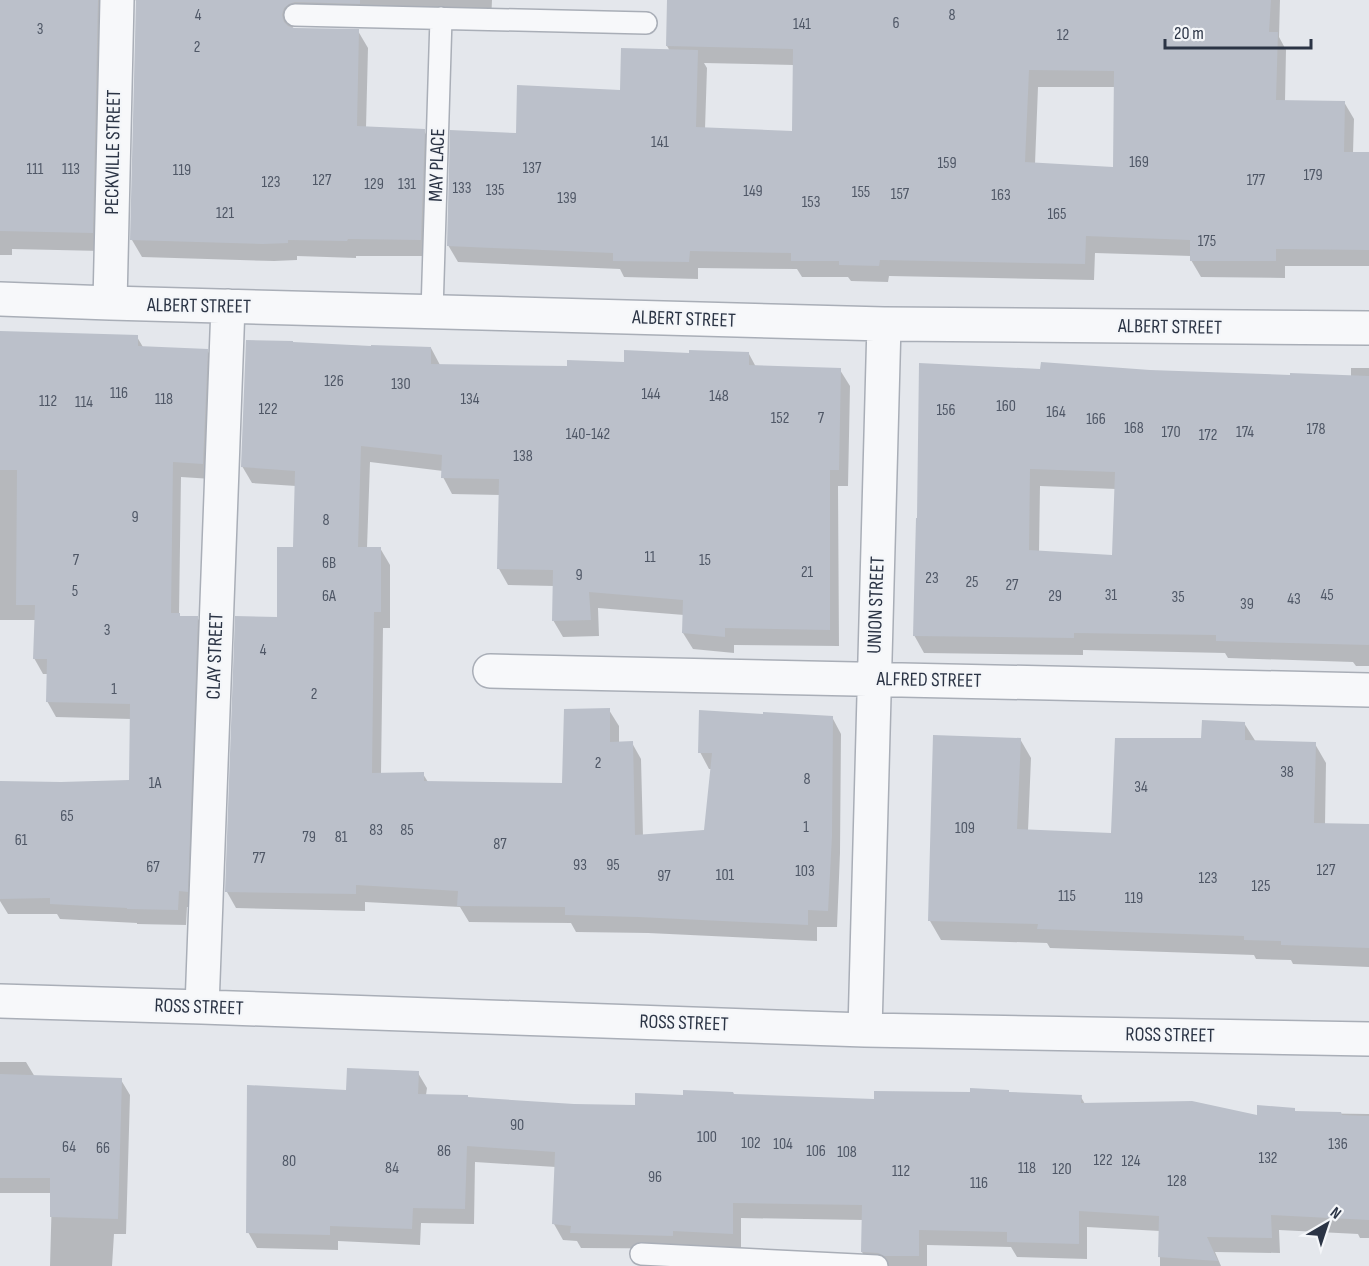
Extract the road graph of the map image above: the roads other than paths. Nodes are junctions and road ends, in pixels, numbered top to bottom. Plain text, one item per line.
1 (117, 0) edge
2 (295, 15) dead end
3 (441, 18) junction
4 (646, 23) dead end
5 (0, 299) edge
6 (110, 303) junction
7 (228, 306) junction
8 (432, 312) junction
9 (884, 324) junction
10 (1369, 328) edge
11 (489, 671) dead end
12 (874, 679) junction
13 (1369, 690) edge
14 (0, 1001) edge
15 (202, 1006) junction
16 (865, 1030) junction
17 (1369, 1039) edge
18 (641, 1254) dead end
19 (783, 1264) edge
20 (877, 1266) edge

1 - 6 street, PECKVILLE STREET
2 - 3 lane
3 - 4 lane
3 - 8 lane, MAY PLACE
5 - 6 street, ALBERT STREET
6 - 7 street, ALBERT STREET
7 - 8 street, ALBERT STREET
7 - 15 street, CLAY STREET
8 - 9 street, ALBERT STREET
9 - 10 street, ALBERT STREET
9 - 12 street, UNION STREET
11 - 12 street, ALFRED STREET
12 - 13 street, ALFRED STREET
12 - 16 street, UNION STREET
14 - 15 street, ROSS STREET
15 - 16 street, ROSS STREET
16 - 17 street, ROSS STREET
18 - 19 lane
19 - 20 lane

